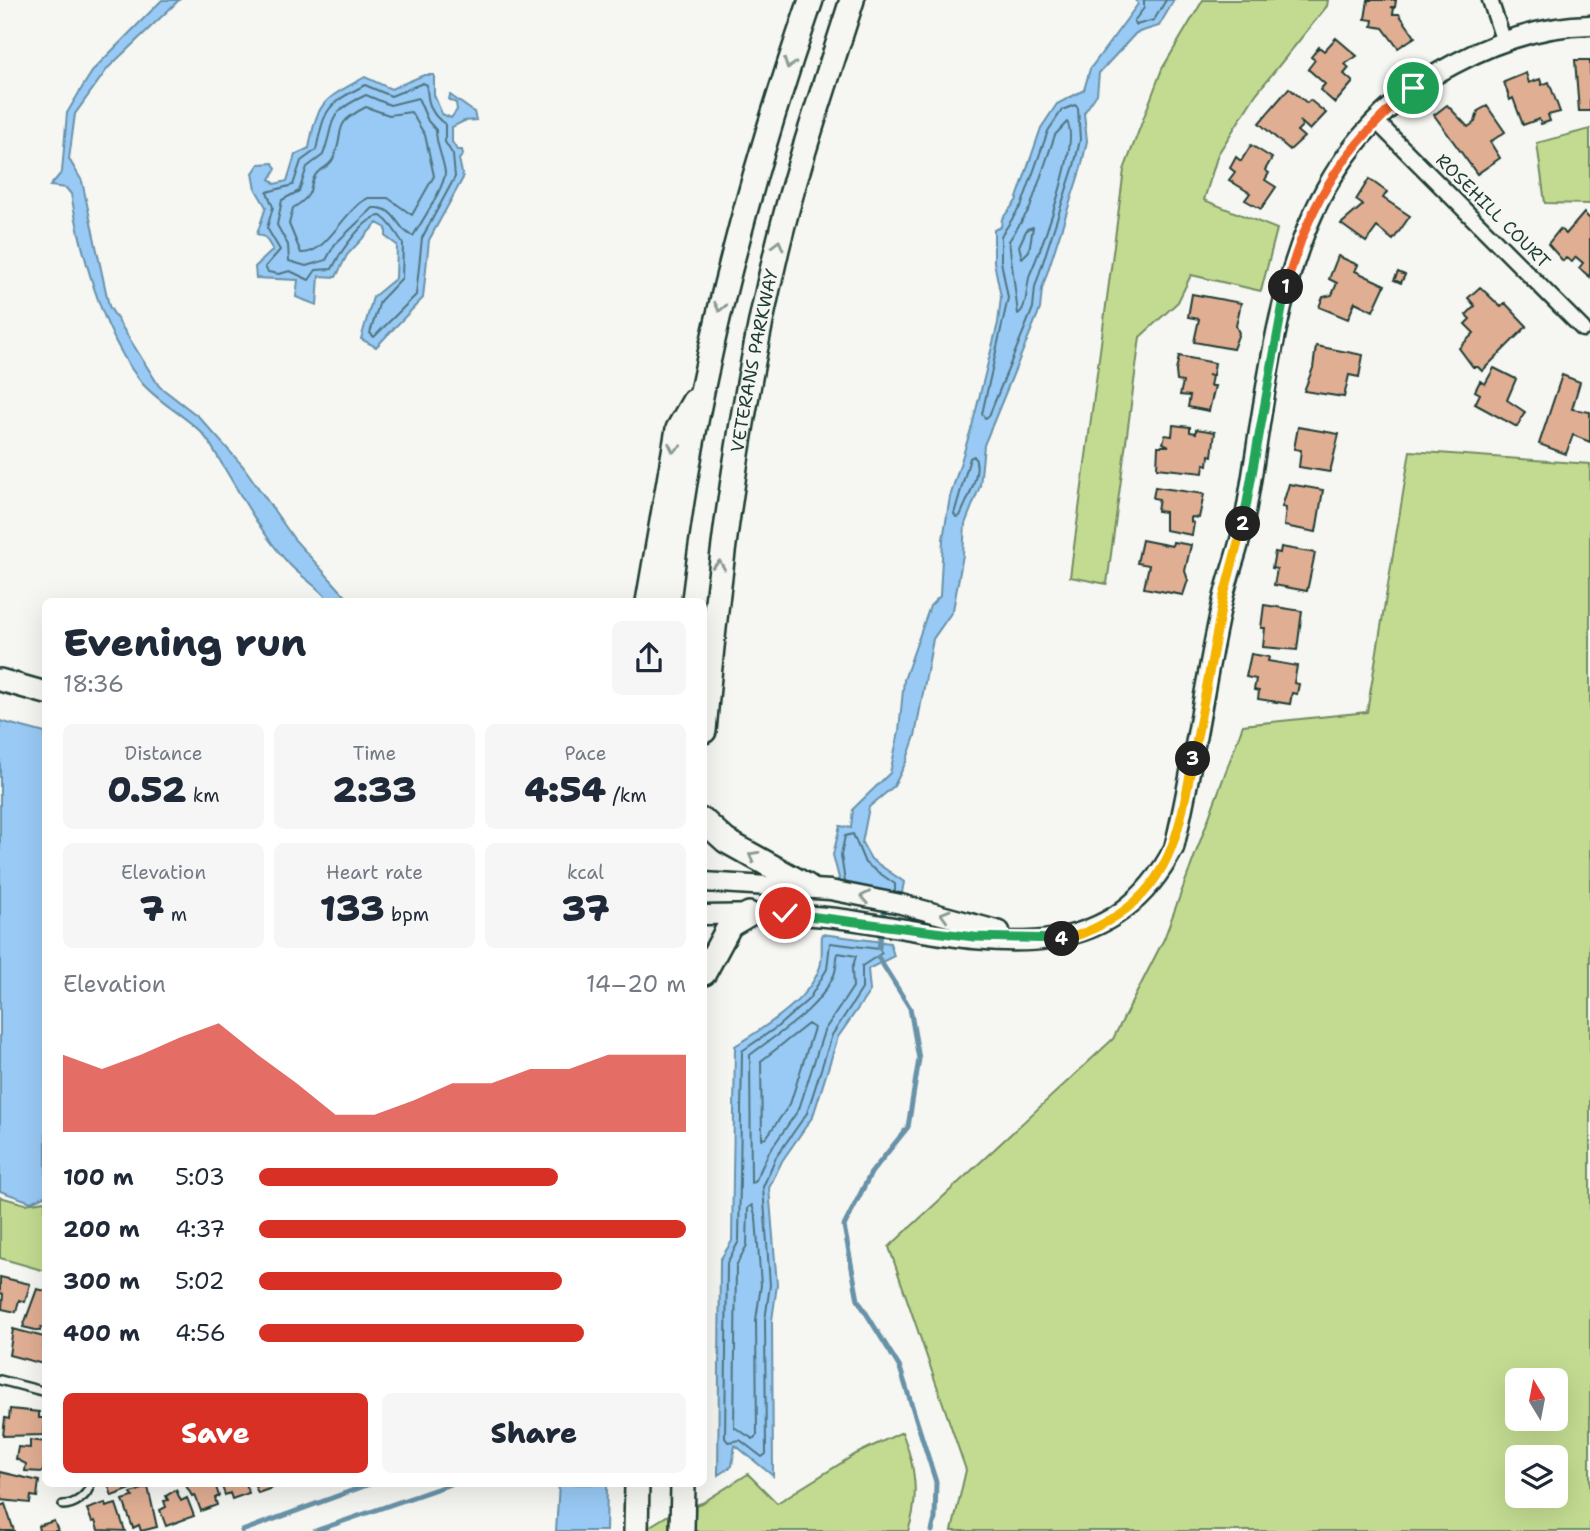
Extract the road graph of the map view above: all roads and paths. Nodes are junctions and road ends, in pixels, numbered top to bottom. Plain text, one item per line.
1 (811, 0) edge
2 (852, 0) edge
3 (1490, 0) edge
4 (1590, 25) edge
5 (1504, 41) junction
6 (1376, 121) junction
7 (1583, 329) dead end
8 (703, 386) junction
9 (649, 598) edge
10 (668, 598) edge
11 (0, 681) edge
12 (42, 693) edge
13 (707, 696) edge
14 (707, 824) edge
15 (707, 882) edge
16 (807, 886) junction
17 (749, 914) junction
18 (707, 915) edge
19 (1034, 940) junction
20 (707, 967) edge
21 (0, 1380) edge
22 (42, 1391) edge
23 (90, 1487) edge
24 (636, 1487) edge
25 (683, 1487) edge
26 (63, 1505) dead end
27 (636, 1531) edge
28 (682, 1531) edge

1 -> 8 main road
13 -> 2 main road, VETERANS PARKWAY
3 - 5 street
4 - 5 street
5 - 6 street
6 - 7 street, ROSEHILL COURT
6 - 19 street
8 -> 9 main road
8 - 10 main road
11 - 12 main road
16 -> 14 main road
15 - 16 street
19 -> 16 street
17 - 18 street
17 - 19 street
17 - 20 main road
21 - 22 lane
23 - 26 lane
24 - 27 main road
25 - 28 main road

